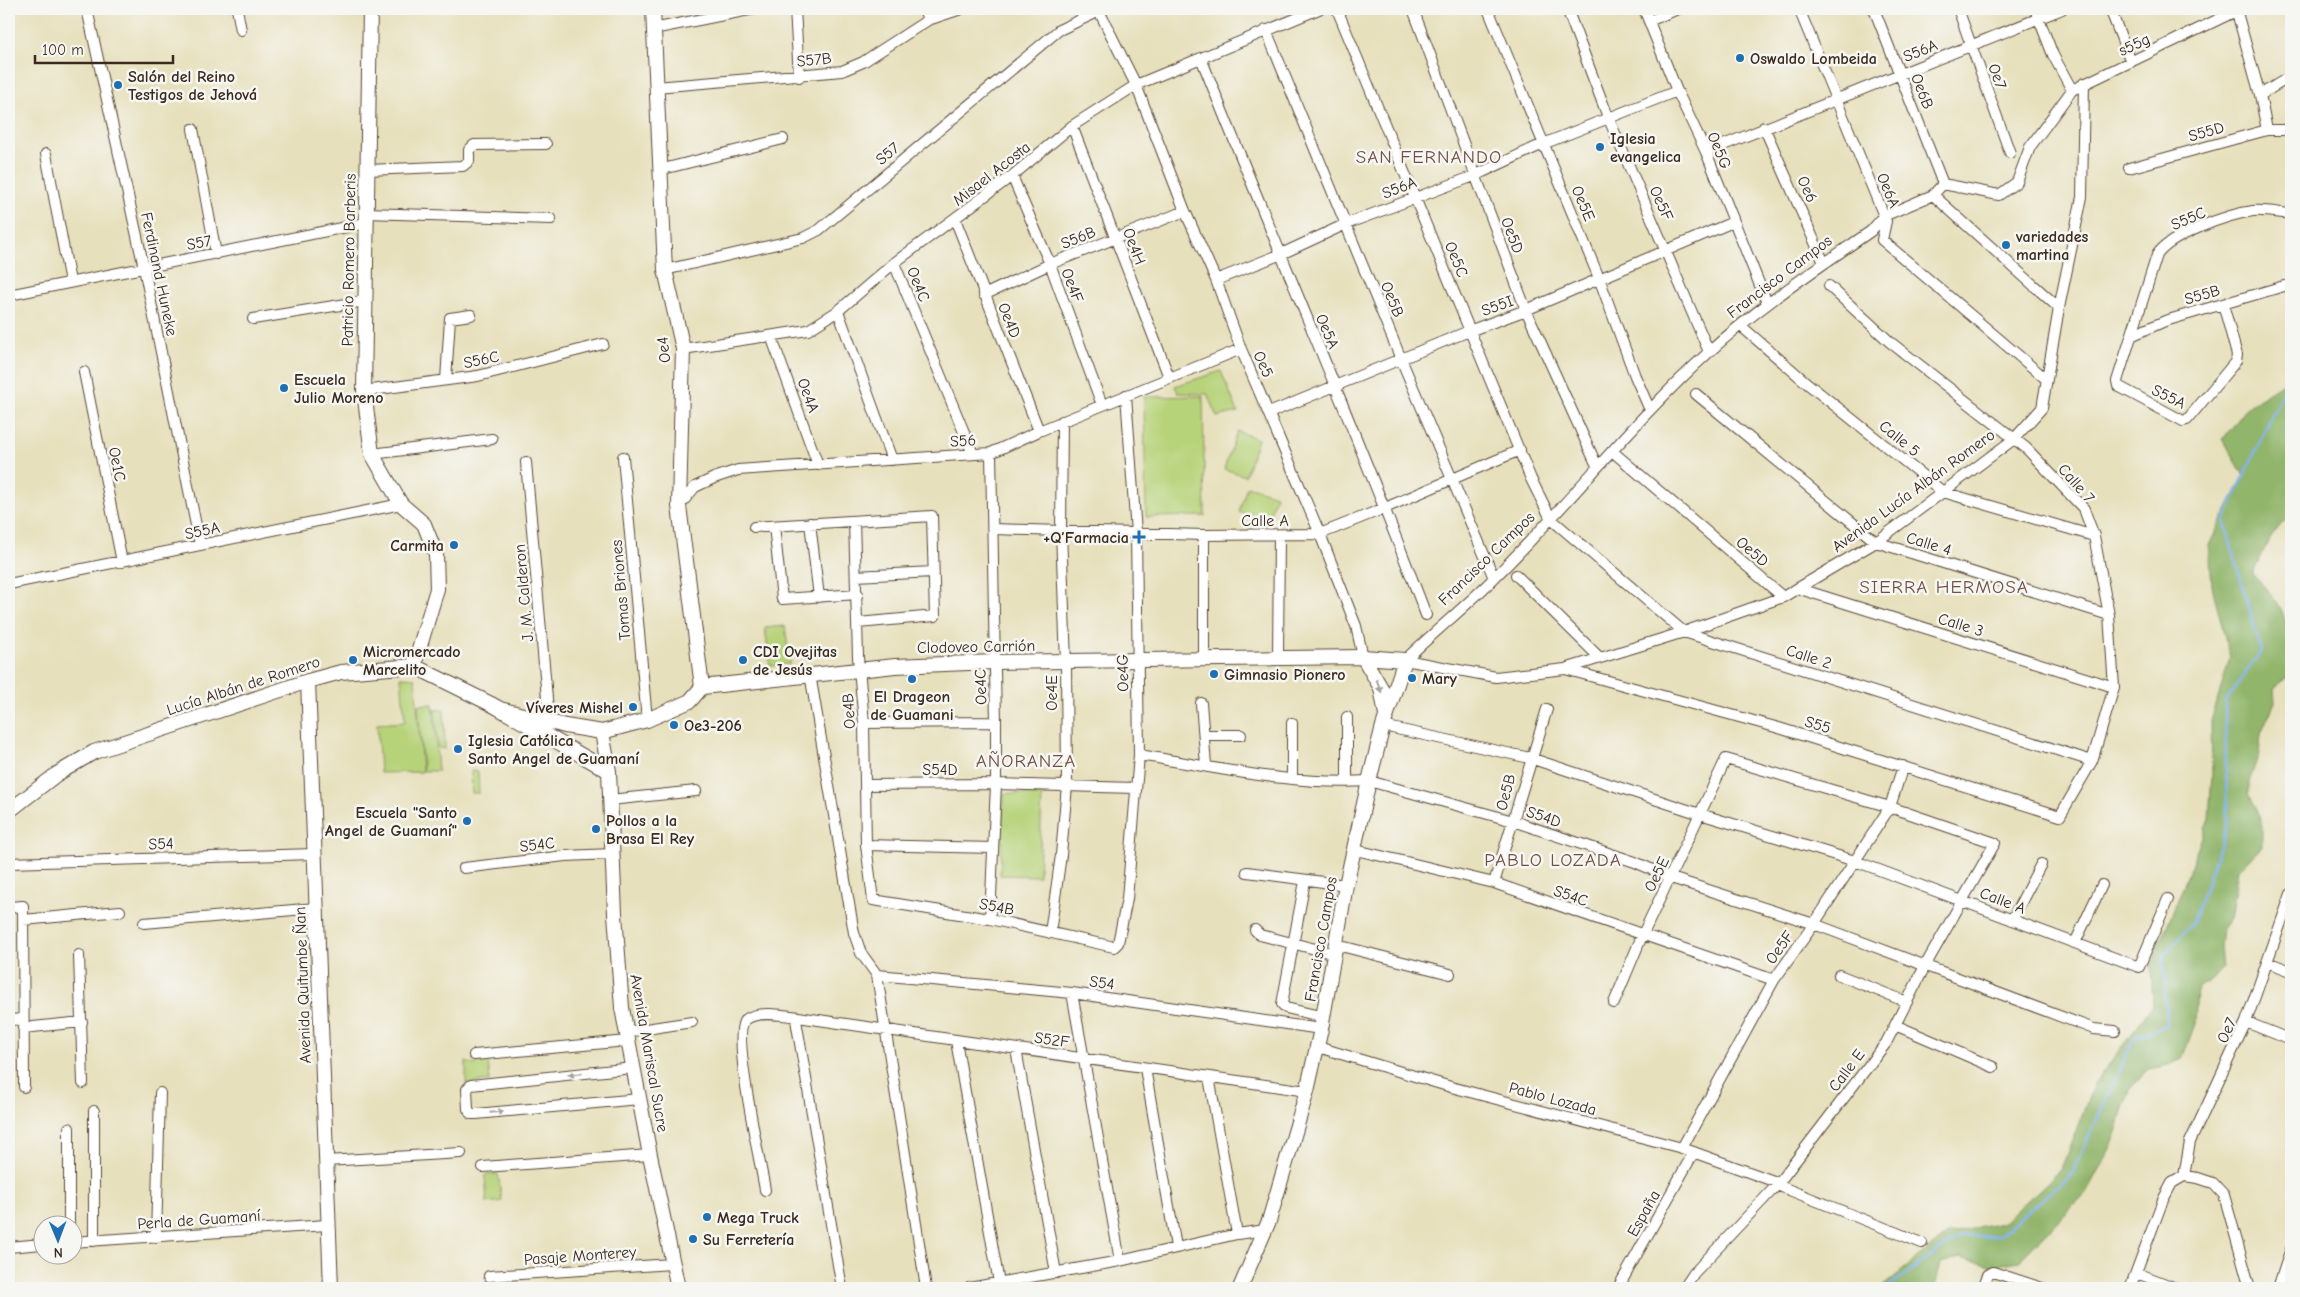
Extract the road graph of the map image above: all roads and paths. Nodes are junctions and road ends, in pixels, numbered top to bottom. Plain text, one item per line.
1 (87, 9) edge
2 (237, 9) edge
3 (370, 9) edge
4 (653, 9) edge
5 (754, 9) edge
6 (795, 9) edge
7 (924, 9) edge
8 (961, 9) edge
9 (1319, 9) edge
10 (1337, 9) edge
11 (1413, 9) edge
12 (1488, 9) edge
13 (1567, 9) edge
14 (1644, 9) edge
15 (1678, 9) edge
16 (1799, 9) edge
17 (1874, 9) edge
18 (1958, 9) edge
19 (2062, 9) edge
20 (2110, 9) edge
21 (1102, 10) edge
22 (2237, 10) edge
23 (2037, 13) edge
24 (928, 20) junction
25 (1649, 21) junction
26 (241, 30) dead end
27 (653, 30) junction
28 (1266, 30) junction
29 (1972, 45) junction
30 (1201, 58) junction
31 (2131, 62) junction
32 (1900, 75) junction
33 (2291, 76) edge
34 (799, 77) junction
35 (2084, 83) junction
36 (1136, 85) junction
37 (656, 87) junction
38 (2072, 90) junction
39 (1677, 91) junction
40 (2260, 96) junction
41 (1835, 100) junction
42 (1608, 117) junction
43 (1072, 126) junction
44 (1764, 128) junction
45 (192, 129) dead end
46 (2267, 130) junction
47 (2291, 130) edge
48 (783, 139) dead end
49 (546, 144) dead end
50 (1543, 144) junction
51 (1706, 152) junction
52 (2010, 153) dead end
53 (46, 154) dead end
54 (2129, 168) dead end
55 (367, 170) junction
56 (659, 170) junction
57 (1012, 176) junction
58 (1474, 176) junction
59 (1943, 184) junction
60 (1933, 195) junction
61 (1415, 196) junction
62 (1185, 211) junction
63 (2291, 214) edge
64 (1884, 216) junction
65 (366, 218) junction
66 (551, 219) dead end
67 (955, 219) junction
68 (1733, 222) junction
69 (1346, 224) junction
70 (1115, 238) junction
71 (1666, 250) junction
72 (216, 254) junction
73 (1279, 254) junction
74 (894, 263) junction
75 (1824, 263) junction
76 (1050, 264) junction
77 (144, 268) junction
78 (665, 270) junction
79 (1600, 278) junction
80 (1216, 280) junction
81 (70, 282) junction
82 (1829, 286) dead end
83 (2284, 286) dead end
84 (9, 295) edge
85 (984, 295) junction
86 (365, 301) junction
87 (1768, 303) junction
88 (2223, 304) junction
89 (2059, 308) junction
90 (1526, 310) junction
91 (838, 312) junction
92 (471, 315) dead end
93 (253, 319) dead end
94 (1741, 326) junction
95 (1469, 331) junction
96 (771, 336) junction
97 (2131, 336) junction
98 (603, 344) dead end
99 (683, 349) junction
100 (1241, 349) junction
101 (1709, 352) junction
102 (1401, 359) junction
103 (84, 372) dead end
104 (1169, 377) junction
105 (2046, 379) junction
106 (446, 380) junction
107 (1334, 386) junction
108 (364, 391) junction
109 (1696, 394) dead end
110 (1126, 395) junction
111 (1102, 405) junction
112 (1650, 410) junction
113 (1270, 413) junction
114 (1062, 421) junction
115 (1039, 431) junction
116 (492, 439) dead end
117 (2014, 439) junction
118 (1520, 450) junction
119 (1612, 451) junction
120 (991, 453) junction
121 (372, 454) junction
122 (973, 454) junction
123 (623, 457) dead end
124 (892, 460) junction
125 (526, 462) dead end
126 (818, 465) junction
127 (1597, 466) junction
128 (1453, 478) junction
129 (1943, 492) junction
130 (401, 504) junction
131 (679, 506) junction
132 (1386, 508) junction
133 (1551, 519) junction
134 (854, 521) junction
135 (810, 523) junction
136 (774, 526) junction
137 (754, 527) dead end
138 (993, 529) junction
139 (1062, 532) junction
140 (1136, 533) junction
141 (1320, 534) junction
142 (1204, 535) junction
143 (1279, 535) junction
144 (2094, 536) junction
145 (1876, 542) junction
146 (200, 545) junction
147 (122, 562) junction
148 (932, 572) junction
149 (1516, 575) dead end
150 (856, 576) junction
151 (1494, 578) junction
152 (9, 584) edge
153 (1800, 589) junction
154 (858, 594) junction
155 (819, 597) junction
156 (1783, 597) junction
157 (2109, 615) junction
158 (1426, 616) dead end
159 (858, 623) junction
160 (1684, 632) junction
161 (1363, 657) junction
162 (1278, 658) junction
163 (1600, 658) junction
164 (1204, 659) junction
165 (1136, 660) junction
166 (1405, 660) junction
167 (994, 662) junction
168 (1066, 662) junction
169 (414, 666) junction
170 (860, 669) junction
171 (1565, 669) junction
172 (810, 674) junction
173 (308, 681) junction
174 (702, 687) junction
175 (2114, 687) junction
176 (1201, 703) dead end
177 (500, 709) junction
178 (1546, 709) dead end
179 (1347, 717) dead end
180 (647, 720) junction
181 (549, 721) junction
182 (996, 722) junction
183 (1292, 722) dead end
184 (1385, 722) junction
185 (864, 724) junction
186 (565, 726) junction
187 (602, 732) junction
188 (1240, 734) dead end
189 (1204, 735) junction
190 (559, 744) junction
191 (1139, 755) junction
192 (1530, 758) junction
193 (2092, 761) junction
194 (1206, 766) junction
195 (1903, 766) junction
196 (608, 771) junction
197 (1292, 779) junction
198 (1369, 781) junction
199 (1347, 782) junction
200 (996, 784) junction
201 (866, 785) junction
202 (1067, 785) junction
203 (1135, 788) junction
204 (696, 791) dead end
205 (610, 800) junction
206 (1890, 807) junction
207 (9, 811) edge
208 (1700, 814) junction
209 (2060, 816) joint
210 (1513, 821) junction
211 (866, 845) junction
212 (993, 848) junction
213 (1356, 850) junction
214 (314, 854) junction
215 (613, 854) junction
216 (1856, 861) junction
217 (9, 863) edge
218 (2041, 864) dead end
219 (464, 868) dead end
220 (1247, 872) dead end
221 (1671, 878) junction
222 (1305, 881) junction
223 (1494, 883) junction
224 (2102, 885) dead end
225 (1346, 886) junction
226 (2291, 895) edge
227 (2168, 898) dead end
228 (873, 900) joint
229 (1963, 901) junction
230 (9, 907) edge
231 (316, 908) junction
232 (120, 911) dead end
233 (990, 919) junction
234 (23, 920) junction
235 (2012, 920) junction
236 (144, 923) dead end
237 (1814, 924) junction
238 (1256, 930) dead end
239 (1050, 933) junction
240 (1642, 936) junction
241 (1294, 942) junction
242 (2075, 943) junction
243 (1114, 947) joint
244 (1336, 949) junction
245 (79, 955) dead end
246 (2267, 962) junction
247 (1926, 966) junction
248 (2291, 971) edge
249 (1450, 974) dead end
250 (877, 975) junction
251 (1839, 976) dead end
252 (1774, 980) junction
253 (1072, 993) junction
254 (1907, 1002) junction
255 (1614, 1003) dead end
256 (797, 1019) junction
257 (9, 1020) edge
258 (82, 1022) junction
259 (692, 1022) dead end
260 (2246, 1022) junction
261 (24, 1023) junction
262 (1323, 1023) junction
263 (1895, 1025) junction
264 (887, 1031) junction
265 (2115, 1031) dead end
266 (626, 1036) junction
267 (2291, 1040) edge
268 (956, 1041) junction
269 (1318, 1047) junction
270 (1016, 1049) junction
271 (474, 1055) dead end
272 (1084, 1059) junction
273 (1993, 1067) dead end
274 (633, 1068) junction
275 (1145, 1068) junction
276 (1209, 1077) junction
277 (83, 1083) dead end
278 (24, 1086) dead end
279 (1307, 1091) junction
280 (160, 1093) dead end
281 (639, 1099) junction
282 (94, 1111) dead end
283 (69, 1128) dead end
284 (1682, 1148) junction
285 (1694, 1152) junction
286 (461, 1153) dead end
287 (650, 1155) junction
288 (326, 1161) junction
289 (483, 1167) dead end
290 (2184, 1176) junction
291 (1778, 1184) junction
292 (765, 1190) dead end
293 (69, 1214) edge
294 (327, 1225) junction
295 (1266, 1230) junction
296 (1237, 1234) junction
297 (156, 1237) junction
298 (94, 1241) junction
299 (82, 1242) edge
300 (1922, 1243) dead end
301 (32, 1245) edge
302 (9, 1247) edge
303 (1176, 1247) junction
304 (2291, 1248) edge
305 (1120, 1261) junction
306 (672, 1264) junction
307 (1056, 1273) junction
308 (2137, 1273) junction
309 (489, 1276) dead end
310 (999, 1283) junction
311 (1985, 1284) edge
312 (331, 1288) edge
313 (678, 1288) edge
314 (842, 1288) edge
315 (926, 1288) edge
316 (969, 1288) edge
317 (1240, 1288) edge
318 (1618, 1288) edge
319 (1684, 1288) edge
320 (2042, 1288) edge
321 (2130, 1288) edge
322 (2176, 1288) edge
323 (2250, 1288) edge
324 (2278, 1288) edge

1 - 77 street, Ferdinand Huneke
2 - 26 street
3 - 55 street, Patricio Romero Barberis
4 - 27 street, Oe4
5 - 27 street
6 - 34 street
7 - 24 street
8 - 24 street, S57B
9 - 28 street, Misael Acosta
10 - 61 street, Oe5C
11 - 58 street, Oe5D
12 - 50 street, Oe5E
13 - 42 street, Oe5F
14 - 25 street, Oe5G
15 - 25 street
16 - 41 street, Oe6A
17 - 32 street, Oe6B
18 - 29 street, Oe7
19 - 23 street, S56A
20 - 31 street
21 - 36 street, Oe5
21 - 78 street, S57
22 - 31 street, s55g
22 - 40 street
23 - 29 street, S56A
23 - 38 street
24 - 34 street, S57B
25 - 39 street, Oe5G
27 - 37 street, Oe4
28 - 30 street, Misael Acosta
28 - 69 street, Oe5B
29 - 32 street, S56A
29 - 52 street, Oe7
30 - 36 street, Misael Acosta
30 - 73 street, Oe5A
31 - 35 street, s55g
32 - 41 street, S56A
32 - 59 street, Oe6B
33 - 40 street
34 - 37 street, S57B
35 - 38 street, s55g
35 - 89 street, Avenida Lucía Albán Romero
36 - 43 street, Misael Acosta
36 - 62 street, Oe5
37 - 56 street, Oe4
38 - 59 street
39 - 42 street, S56A
39 - 51 street, Oe5G
40 - 46 street
41 - 44 street, S56A
41 - 64 street, Oe6A
42 - 50 street, S56A
42 - 71 street, Oe5F
43 - 57 street, Misael Acosta
43 - 70 street, Oe4H
44 - 51 street, S56A
44 - 75 street, Oe6
45 - 72 street
46 - 47 street, S55D
46 - 54 street, S55D
48 - 56 street
49 - 55 street
50 - 58 street, S56A
50 - 79 street, Oe5E
51 - 68 street, Oe5G
53 - 81 street
55 - 65 street, Patricio Romero Barberis
56 - 78 street, Oe4
57 - 67 street, Misael Acosta
57 - 76 street, Oe4F
58 - 61 street, S56A
58 - 90 street, Oe5D
59 - 60 street, Francisco Campos
60 - 64 street, Francisco Campos
60 - 89 street
61 - 69 street, S56A
61 - 95 street, Oe5C
62 - 70 street, S56B
62 - 80 street, Oe5
63 - 97 street, S55C
64 - 75 street, Francisco Campos
64 - 105 street, Oe6A
65 - 66 street, S57
65 - 72 street, S57
65 - 86 street, Patricio Romero Barberis
67 - 74 street, Misael Acosta
67 - 85 street, Oe4D
68 - 71 street, S55I
68 - 87 street, Oe5G
69 - 73 street, S56A
69 - 102 street, Oe5B
70 - 76 street, S56B
70 - 104 street, Oe4H
71 - 79 street, S55I
71 - 101 street, Oe5F
72 - 77 street, S57
73 - 80 street, S56A
73 - 107 street, Oe5A
74 - 91 street, Misael Acosta
74 - 122 street, Oe4C
75 - 87 street, Francisco Campos
76 - 85 street, S56B
76 - 111 street, Oe4F
77 - 81 street, S57
77 - 146 street, Ferdinand Huneke
78 - 99 street, Oe4
79 - 90 street, S55I
79 - 112 street, Oe5E
80 - 100 street, Oe5
81 - 84 street, S57
82 - 117 street, Calle 7
83 - 88 street, S55B
85 - 115 street, Oe4D
86 - 93 street
86 - 108 street, Patricio Romero Barberis
87 - 94 street, Francisco Campos
88 - 97 street, S55B
88 - 97 street, S55A
89 - 105 street, Avenida Lucía Albán Romero
90 - 95 street, S55I
90 - 127 street, Oe5D
91 - 96 street, Misael Acosta
91 - 124 street
92 - 106 street
94 - 101 street, Francisco Campos
94 - 129 street, Calle 5
95 - 102 street, S55I
95 - 118 street, Oe5C
96 - 99 street, Misael Acosta
96 - 126 street, Oe4A
98 - 106 street, S56C
99 - 131 street, Oe4
100 - 104 street, S56
100 - 113 street, Oe5
101 - 112 street, Francisco Campos
102 - 107 street, S55I
102 - 128 street, Oe5B
103 - 147 street, Oe1C
104 - 110 street, S56
105 - 117 street, Avenida Lucía Albán Romero
106 - 108 street, S56C
107 - 113 street, S55I
107 - 132 street, Oe5A
108 - 121 street, Patricio Romero Barberis
109 - 145 street, Calle 4
110 - 111 street, S56
110 - 140 street, Oe4G
111 - 114 street, S56
112 - 119 street, Francisco Campos
113 - 141 street, Oe5
114 - 115 street, S56
114 - 139 street, Oe4E
115 - 120 street, S56
116 - 121 street
117 - 129 street, Avenida Lucía Albán Romero
117 - 144 street, Calle 7
118 - 128 street, Calle A
118 - 133 street, Oe5C
119 - 127 street, Francisco Campos
119 - 156 street, Oe5D
120 - 122 street, S56
120 - 138 street, Oe4C
121 - 130 street, Patricio Romero Barberis
122 - 124 street, S56
123 - 180 street, Tomas Briones
124 - 126 street, S56
125 - 181 street, J. M. Calderon
126 - 131 street, S56
127 - 133 street, Francisco Campos
128 - 132 street, Calle A
128 - 151 street, Oe5B
129 - 144 street, Calle 5
129 - 145 street, Avenida Lucía Albán Romero
130 - 146 street, S55A
130 - 169 street, Patricio Romero Barberis
131 - 174 street, Oe4
132 - 141 street, Calle A
132 - 158 street, Oe5A
133 - 151 street, Francisco Campos
133 - 160 street, Calle 2
134 - 135 street
134 - 148 street
134 - 150 street, Oe4B
135 - 136 street
135 - 155 street
136 - 137 street
136 - 155 street
138 - 139 street, Calle A
138 - 167 street, Oe4C
139 - 140 street, Calle A
139 - 168 street, Oe4E
140 - 142 street, Calle A
140 - 165 street, Oe4G
141 - 143 street, Calle A
141 - 161 street, Oe5
142 - 143 street, Calle A
142 - 164 street
143 - 162 street
144 - 157 street, Calle 7
145 - 153 street, Avenida Lucía Albán Romero
145 - 157 street, Calle 4
146 - 147 street, S55A
147 - 152 street, S55A
148 - 150 street
148 - 159 street
149 - 163 street
150 - 154 street, Oe4B
151 - 166 street, Francisco Campos
153 - 156 street, Avenida Lucía Albán Romero
153 - 175 street, Calle 3
154 - 155 street
154 - 159 street, Oe4B
156 - 160 street, Avenida Lucía Albán Romero
157 - 175 street, Calle 7
159 - 170 street, Oe4B
160 - 163 street, Avenida Lucía Albán Romero
160 - 193 street, Calle 2
161 - 162 street, Clodoveo Carrión
161 - 166 street, Avenida Lucía Albán Romero
161 -> 184 street
162 - 164 street, Clodoveo Carrión
163 - 171 street, Avenida Lucía Albán Romero
164 - 165 street, Clodoveo Carrión
165 - 168 street, Clodoveo Carrión
165 - 191 street, Oe4G
166 - 171 street, Avenida Lucía Albán Romero
166 - 184 street, Francisco Campos
167 - 168 street, Clodoveo Carrión
167 - 170 street, Clodoveo Carrión
167 - 182 street, Oe4C
168 - 202 street, Oe4E
169 - 173 street, Lucía Albán de Romero
169 - 177 street
170 - 172 street, Clodoveo Carrión
170 - 185 street, Oe4B
171 - 195 street, S55
172 - 174 street, Clodoveo Carrión
172 - 250 street
173 - 207 street, Lucía Albán de Romero
173 - 214 street, Avenida Quitumbe Ñan
174 - 180 street
175 - 193 street, Calle 7
176 - 189 street
177 - 181 street
177 - 190 street
178 - 192 street, Oe5B
179 - 199 street
180 - 187 street
181 - 186 street
182 - 185 street
182 - 200 street, Oe4C
183 - 197 street
184 - 192 street
184 - 198 street, Francisco Campos
185 - 201 street, Oe4B
186 - 187 street
186 - 190 street
187 - 196 street, Avenida Mariscal Sucre
188 - 189 street
189 - 194 street
190 - 196 street
191 - 194 street, S54D
191 - 203 street, Oe4G
192 - 208 street
192 - 210 street, Oe5B
193 - 209 street, Calle 7
194 - 197 street, S54D
195 - 206 street, Oe5F
195 - 209 street, S55
196 - 205 street, Avenida Mariscal Sucre
197 - 199 street, S54D
198 - 199 street, S54D
198 - 210 street, S54D
198 - 213 street, Francisco Campos
200 - 201 street, S54D
200 - 202 street, S54D
200 - 212 street, Oe4C
201 - 211 street, Oe4B
202 - 203 street, S54D
202 - 239 street, Oe4E
203 - 243 street, Oe4G
204 - 205 street
205 - 215 street, Avenida Mariscal Sucre
206 - 208 street, Oe5E
206 - 216 street, Oe5F
206 - 229 street, Calle E
208 - 216 street
208 - 221 street, Oe5E
210 - 221 street, S54D
210 - 223 street, Oe5B
211 - 212 street
211 - 228 street, Oe4B
212 - 233 street, Oe4C
213 - 223 street, S54C
213 - 225 street, Francisco Campos
214 - 217 street, S54
214 - 231 street, Avenida Quitumbe Ñan
215 - 219 street, S54C
215 - 266 street, Avenida Mariscal Sucre
216 - 229 street, Calle A
216 - 237 street, Oe5F
218 - 235 street
220 - 222 street
221 - 237 street, S54D
221 - 240 street, Oe5E
222 - 225 street
222 - 241 street
223 - 240 street, S54C
224 - 242 street
225 - 244 street, Francisco Campos
226 - 246 street, Oe7
227 - 242 street, Calle A
228 - 233 street, S54B
229 - 235 street, Calle A
229 - 247 street, Calle E
230 - 234 street
231 - 236 street
231 - 288 street, Avenida Quitumbe Ñan
232 - 234 street
233 - 239 street, S54B
234 - 261 street
235 - 242 street, Calle A
237 - 247 street, S54D
237 - 252 street, Oe5F
238 - 241 street
239 - 243 street, S54B
240 - 252 street, S54C
240 - 255 street, Oe5E
241 - 244 street
241 - 262 street
244 - 249 street
244 - 262 street, Francisco Campos
245 - 258 street
246 - 248 street
246 - 260 street, Oe7
247 - 254 street, Calle E
247 - 265 street, S54D
250 - 253 street, S54
250 - 264 street
251 - 254 street
252 - 284 street, Oe5F
253 - 262 street, S54
253 - 272 street
254 - 263 street, Calle E
256 - 264 street, S52F
256 - 292 street, S52F
256 - 314 street
257 - 261 street
258 - 261 street
258 - 277 street
259 - 266 street
260 - 267 street
260 - 290 street, Oe7
261 - 278 street
262 - 269 street, Francisco Campos
263 - 273 street
263 - 291 street, Calle E
264 - 268 street, S52F
264 - 315 street
266 - 271 street
266 - 274 street, Avenida Mariscal Sucre
268 - 270 street, S52F
268 - 310 street
269 - 279 street, Francisco Campos
269 - 284 street, Pablo Lozada
270 - 272 street, S52F
270 - 307 street
272 - 275 street, S52F
272 - 305 street
274 - 281 street, Avenida Mariscal Sucre
274 -> 281 street
275 - 276 street, S52F
275 - 303 street
276 - 279 street, S52F
276 - 296 street
279 - 295 street, Francisco Campos
280 - 297 street
281 - 287 street, Avenida Mariscal Sucre
282 - 298 street
283 - 293 street
284 - 285 street, Pablo Lozada
285 - 291 street, Pablo Lozada
285 - 318 street, España
286 - 288 street
287 - 289 street
287 - 306 street, Avenida Mariscal Sucre
288 - 294 street, Avenida Quitumbe Ñan
290 - 308 street
290 - 323 street
291 - 300 street, Pablo Lozada
291 - 319 street, Calle E
294 - 297 street, Perla de Guamaní
294 - 312 street, Avenida Quitumbe Ñan
295 - 296 street
295 - 317 street, Francisco Campos
296 - 303 street
297 - 298 street, Perla de Guamaní
298 - 299 street, Perla de Guamaní
301 - 302 street
303 - 305 street
304 - 324 street
305 - 307 street
306 - 309 street, Pasaje Monterey
306 - 313 street, Avenida Mariscal Sucre
307 - 310 street
308 - 321 street
308 - 322 street
310 - 316 street
311 - 320 street

